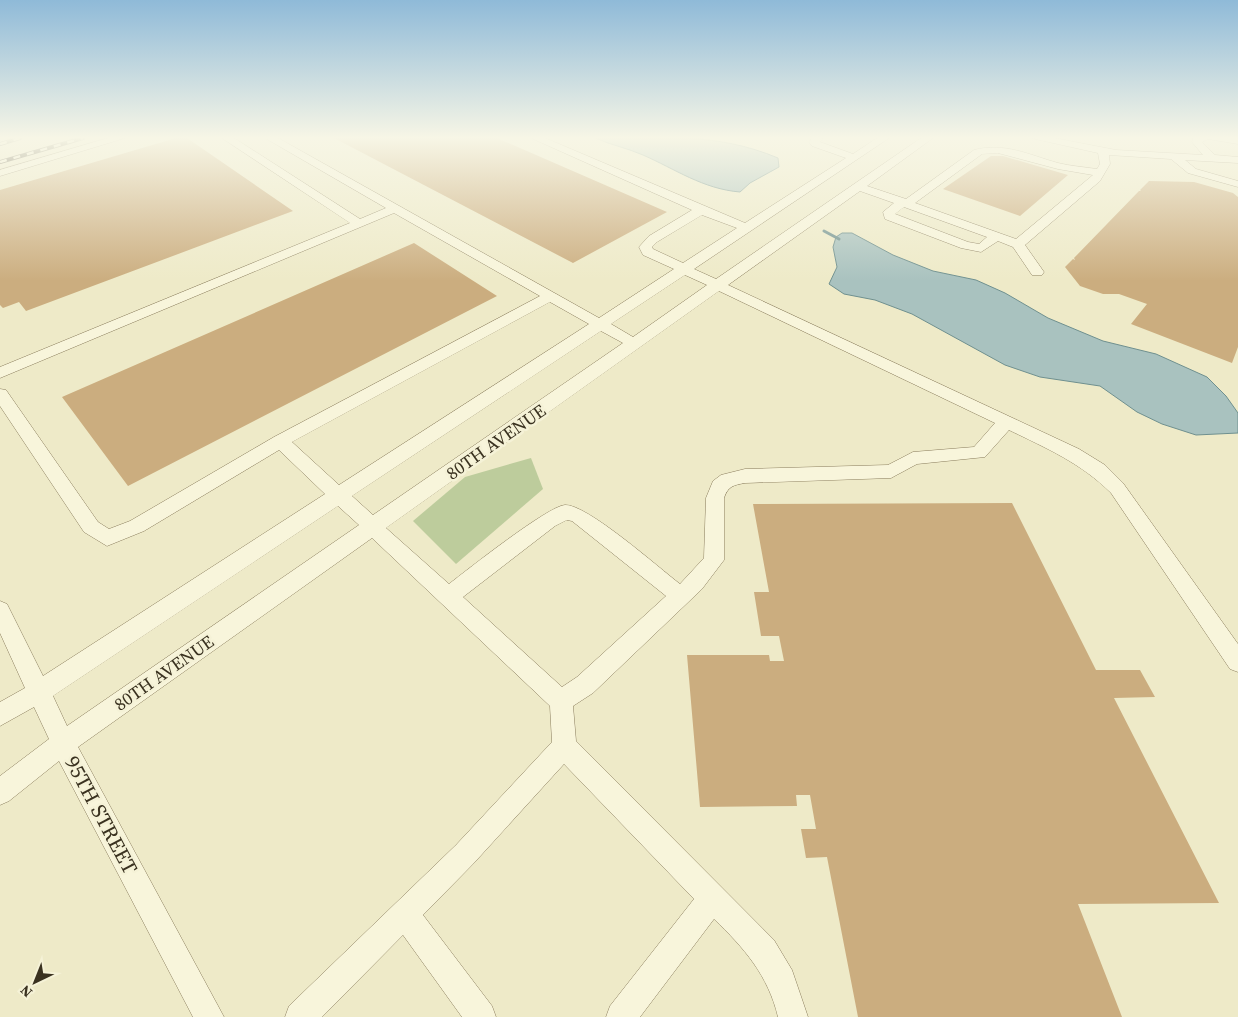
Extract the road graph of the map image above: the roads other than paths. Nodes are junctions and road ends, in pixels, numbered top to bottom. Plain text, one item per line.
1 (300, 185) edge
2 (353, 185) edge
3 (645, 185) edge
4 (813, 185) edge
5 (930, 185) edge
6 (1086, 185) edge
7 (859, 187) joint
8 (905, 203) junction
9 (394, 209) junction
10 (701, 210) junction
11 (359, 224) junction
12 (747, 228) junction
13 (996, 236) junction
14 (1018, 244) junction
15 (684, 270) junction
16 (1037, 272) dead end
17 (718, 285) junction
18 (549, 297) junction
19 (600, 326) junction
20 (635, 344) junction
21 (0, 373) edge
22 (0, 394) edge
23 (1006, 422) junction
24 (280, 441) junction
25 (339, 496) junction
26 (374, 527) junction
27 (448, 596) junction
28 (681, 596) junction
29 (0, 610) edge
30 (1238, 662) edge
31 (37, 693) junction
32 (561, 701) junction
33 (0, 715) edge
34 (63, 743) junction
35 (564, 746) junction
36 (0, 792) edge
37 (712, 898) junction
38 (404, 912) junction
39 (209, 1017) edge
40 (300, 1017) edge
41 (481, 1017) edge
42 (621, 1017) edge
43 (793, 1017) edge

1 - 11 street
2 - 9 street
3 - 10 street
4 - 12 street
5 - 8 street
6 - 14 street
7 - 8 street
7 - 17 street, 80TH AVENUE
8 - 13 street
8 - 13 street
9 - 11 street
9 - 18 street
10 - 12 street
10 - 15 street
11 - 21 street
12 - 15 street
13 - 14 street
14 - 16 street
15 - 17 street
15 - 19 street
17 - 20 street, 80TH AVENUE
17 - 23 street
18 - 19 street
18 - 24 street
19 - 20 street
19 - 25 street
20 - 26 street, 80TH AVENUE
22 - 24 street
23 - 28 street
23 - 30 street
24 - 25 street
25 - 26 street
25 - 31 street
26 - 27 street
26 - 34 street, 80TH AVENUE
27 - 28 street
27 - 32 street
28 - 32 street
29 - 31 street, 95TH STREET
31 - 33 street
31 - 34 street, 95TH STREET
32 - 35 street
34 - 36 street, 80TH AVENUE
34 - 39 street, 95TH STREET
35 - 37 street
35 - 38 street
37 - 42 street
37 - 43 street
38 - 40 street
38 - 41 street

